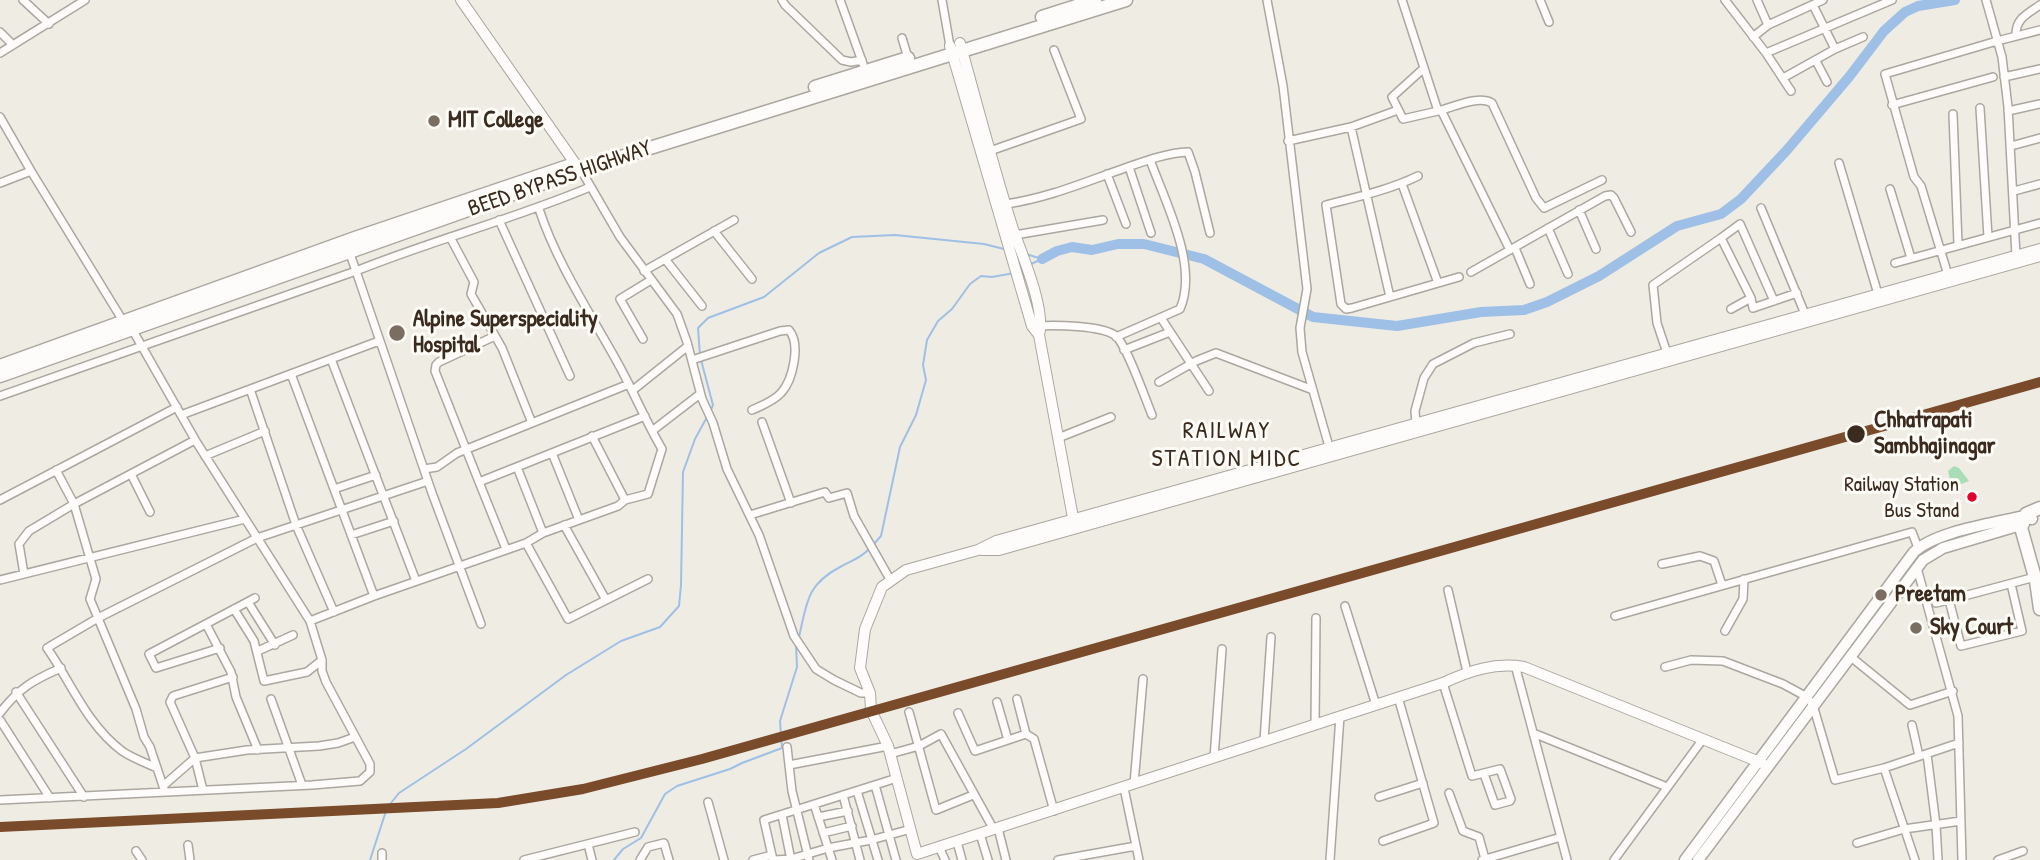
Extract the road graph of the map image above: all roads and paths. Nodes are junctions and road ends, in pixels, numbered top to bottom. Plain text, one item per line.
1 (23, 0) edge
2 (461, 0) edge
3 (782, 0) edge
4 (840, 0) edge
5 (942, 0) edge
6 (1095, 0) edge
7 (1126, 0) edge
8 (1267, 0) edge
9 (1402, 0) edge
10 (1539, 0) edge
11 (1725, 0) edge
12 (1757, 0) edge
13 (1823, 0) edge
14 (1892, 0) edge
15 (1986, 0) edge
16 (80, 1) edge
17 (1071, 4) edge
18 (1813, 5) junction
19 (2040, 5) edge
20 (1549, 22) dead end
21 (49, 24) junction
22 (1768, 25) junction
23 (1825, 27) junction
24 (2040, 30) edge
25 (0, 32) edge
26 (2015, 36) junction
27 (1753, 37) junction
28 (1863, 37) dead end
29 (902, 38) dead end
30 (1997, 41) junction
31 (13, 45) junction
32 (955, 46) junction
33 (1835, 49) junction
34 (1054, 50) dead end
35 (0, 53) edge
36 (1766, 53) junction
37 (908, 58) junction
38 (1816, 61) junction
39 (864, 65) junction
40 (1423, 69) junction
41 (2040, 69) edge
42 (1993, 77) dead end
43 (2004, 77) junction
44 (1783, 78) junction
45 (1827, 82) dead end
46 (1791, 91) dead end
47 (2040, 104) edge
48 (1892, 105) junction
49 (1980, 108) dead end
50 (1398, 110) junction
51 (1440, 111) junction
52 (2008, 111) junction
53 (1953, 114) dead end
54 (0, 117) edge
55 (1351, 127) junction
56 (2040, 138) edge
57 (1288, 141) junction
58 (2011, 146) junction
59 (990, 151) junction
60 (1150, 160) junction
61 (1839, 163) dead end
62 (578, 167) junction
63 (1129, 167) junction
64 (31, 171) junction
65 (1107, 174) junction
66 (1418, 176) dead end
67 (1602, 180) dead end
68 (0, 183) edge
69 (1402, 184) junction
70 (2040, 184) edge
71 (590, 187) junction
72 (1890, 189) dead end
73 (2014, 191) junction
74 (1367, 195) junction
75 (1006, 204) junction
76 (1761, 208) dead end
77 (538, 209) junction
78 (1579, 210) junction
79 (499, 220) junction
80 (734, 220) dead end
81 (1102, 220) dead end
82 (2040, 223) edge
83 (1126, 224) dead end
84 (1549, 228) junction
85 (2015, 230) junction
86 (714, 231) junction
87 (1631, 232) dead end
88 (1151, 233) dead end
89 (1210, 233) dead end
90 (450, 237) junction
91 (1988, 237) junction
92 (1721, 238) junction
93 (1014, 240) junction
94 (1958, 244) junction
95 (348, 247) junction
96 (1512, 249) junction
97 (1596, 249) dead end
98 (1940, 249) junction
99 (2040, 249) edge
100 (2015, 256) junction
101 (2040, 256) edge
102 (1911, 258) junction
103 (665, 259) junction
104 (1895, 262) dead end
105 (356, 271) junction
106 (644, 271) junction
107 (1471, 272) dead end
108 (1568, 274) dead end
109 (1948, 275) junction
110 (1459, 277) dead end
111 (752, 279) dead end
112 (651, 280) junction
113 (1438, 284) junction
114 (1530, 284) dead end
115 (1797, 293) junction
116 (1878, 294) junction
117 (1390, 297) junction
118 (1751, 298) junction
119 (1774, 301) junction
120 (702, 306) dead end
121 (1731, 309) dead end
122 (1805, 314) junction
123 (1161, 318) junction
124 (128, 325) junction
125 (1037, 329) junction
126 (1170, 332) junction
127 (1510, 334) dead end
128 (495, 336) junction
129 (1116, 337) junction
130 (643, 339) dead end
131 (379, 341) junction
132 (142, 346) junction
133 (688, 346) junction
134 (1125, 350) junction
135 (1668, 353) junction
136 (331, 359) junction
137 (694, 359) junction
138 (1191, 363) junction
139 (0, 366) edge
140 (291, 374) junction
141 (0, 376) edge
142 (570, 376) dead end
143 (1159, 382) dead end
144 (631, 387) junction
145 (250, 389) junction
146 (1313, 390) junction
147 (1209, 391) dead end
148 (0, 396) edge
149 (701, 397) junction
150 (752, 410) dead end
151 (179, 411) junction
152 (1152, 415) dead end
153 (645, 416) junction
154 (1111, 417) dead end
155 (762, 422) dead end
156 (532, 423) junction
157 (1416, 423) junction
158 (652, 430) junction
159 (265, 431) junction
160 (592, 436) junction
161 (1058, 438) junction
162 (195, 440) junction
163 (466, 450) junction
164 (1330, 451) junction
165 (552, 453) junction
166 (205, 456) junction
167 (517, 467) junction
168 (424, 469) junction
169 (56, 470) junction
170 (131, 474) junction
171 (376, 475) junction
172 (428, 481) junction
173 (480, 482) junction
174 (334, 489) junction
175 (384, 495) junction
176 (0, 500) edge
177 (625, 500) junction
178 (791, 503) junction
179 (74, 504) junction
180 (341, 509) junction
181 (150, 512) dead end
182 (750, 515) junction
183 (2030, 518) edge
184 (245, 519) junction
185 (579, 520) junction
186 (394, 521) junction
187 (1074, 523) junction
188 (296, 525) junction
189 (564, 525) junction
190 (543, 533) junction
191 (351, 535) junction
192 (257, 538) junction
193 (526, 543) junction
194 (1918, 548) junction
195 (506, 550) junction
196 (90, 558) junction
197 (1662, 564) dead end
198 (460, 566) junction
199 (1917, 567) junction
200 (24, 574) junction
201 (2037, 575) edge
202 (648, 579) dead end
203 (1744, 579) junction
204 (0, 580) edge
205 (416, 581) junction
206 (891, 581) junction
207 (2011, 584) junction
208 (1722, 585) junction
209 (1448, 590) dead end
210 (374, 596) junction
211 (606, 600) junction
212 (1950, 600) junction
213 (1936, 603) dead end
214 (2039, 603) edge
215 (1345, 606) dead end
216 (234, 609) junction
217 (334, 611) junction
218 (1615, 616) dead end
219 (99, 618) junction
220 (1316, 618) dead end
221 (310, 621) junction
222 (206, 624) junction
223 (481, 624) dead end
224 (1725, 631) dead end
225 (293, 635) dead end
226 (1271, 637) dead end
227 (275, 645) junction
228 (220, 648) junction
229 (1222, 649) dead end
230 (258, 652) junction
231 (1851, 657) junction
232 (322, 660) junction
233 (1515, 665) junction
234 (1665, 667) dead end
235 (61, 668) junction
236 (1467, 672) junction
237 (233, 677) junction
238 (1143, 679) dead end
239 (1443, 682) junction
240 (1953, 691) junction
241 (16, 692) junction
242 (870, 693) junction
243 (1398, 697) junction
244 (271, 699) dead end
245 (1017, 699) dead end
246 (1810, 701) junction
247 (997, 702) dead end
248 (1376, 705) junction
249 (909, 712) dead end
250 (0, 713) edge
251 (958, 713) dead end
252 (1340, 716) junction
253 (0, 720) edge
254 (1315, 725) junction
255 (1912, 725) dead end
256 (1533, 733) junction
257 (1026, 734) junction
258 (355, 737) junction
259 (1703, 739) junction
260 (1008, 740) junction
261 (1265, 741) junction
262 (1959, 743) junction
263 (919, 746) junction
264 (786, 747) dead end
265 (289, 748) junction
266 (258, 750) junction
267 (889, 750) junction
268 (1923, 755) junction
269 (195, 758) junction
270 (1214, 758) junction
271 (1758, 761) junction
272 (789, 765) junction
273 (1769, 766) junction
274 (157, 768) junction
275 (1884, 768) junction
276 (1484, 774) junction
277 (897, 778) junction
278 (1423, 783) junction
279 (302, 785) junction
280 (875, 785) junction
281 (1129, 786) junction
282 (1667, 787) junction
283 (164, 789) junction
284 (203, 790) junction
285 (858, 791) junction
286 (1449, 793) dead end
287 (843, 795) junction
288 (973, 795) junction
289 (84, 797) junction
290 (1379, 797) dead end
291 (50, 798) junction
292 (0, 800) edge
293 (708, 802) dead end
294 (814, 804) junction
295 (796, 810) junction
296 (848, 811) junction
297 (1054, 811) junction
298 (782, 814) junction
299 (818, 817) junction
300 (1961, 821) junction
301 (1936, 825) junction
302 (852, 826) junction
303 (911, 829) junction
304 (996, 829) junction
305 (1904, 829) junction
306 (635, 832) dead end
307 (823, 833) junction
308 (889, 834) junction
309 (980, 834) junction
310 (1561, 837) junction
311 (871, 840) junction
312 (1383, 841) dead end
313 (957, 842) junction
314 (855, 843) junction
315 (1857, 843) dead end
316 (588, 844) junction
317 (188, 845) dead end
318 (1136, 846) junction
319 (939, 847) junction
320 (828, 848) junction
321 (136, 851) dead end
322 (2023, 851) dead end
323 (548, 857) edge
324 (918, 857) edge
325 (774, 858) edge
326 (808, 858) edge
327 (1084, 858) edge
328 (142, 860) edge
329 (190, 860) edge
330 (524, 860) edge
331 (592, 860) edge
332 (640, 860) edge
333 (669, 860) edge
334 (724, 860) edge
335 (753, 860) edge
336 (791, 860) edge
337 (832, 860) edge
338 (860, 860) edge
339 (878, 860) edge
340 (896, 860) edge
341 (945, 860) edge
342 (962, 860) edge
343 (988, 860) edge
344 (1006, 860) edge
345 (1058, 860) edge
346 (1139, 860) edge
347 (1330, 860) edge
348 (1483, 860) edge
349 (1567, 860) edge
350 (1614, 860) edge
351 (1685, 860) edge
352 (1698, 860) edge
353 (1914, 860) edge
354 (1938, 860) edge
355 (1962, 860) edge
356 (1998, 860) edge

1 - 21 street
2 - 62 street
3 - 39 street
4 - 39 street
5 - 32 street
6 - 17 main road, BEED BYPASS HIGHWAY
7 - 32 main road, BEED BYPASS HIGHWAY
8 - 57 street
9 - 40 street
10 - 20 street
11 - 27 street
12 - 22 street
13 - 18 street
14 - 23 street
15 - 30 street
16 - 21 street
17 - 32 main road, BEED BYPASS HIGHWAY
18 - 22 street
18 - 23 street
19 - 26 street
21 - 31 street
22 - 27 street
23 - 33 street
23 - 36 street
24 - 26 street
25 - 31 street
26 - 30 street
27 - 36 street
28 - 33 street
29 - 37 street
30 - 43 street
30 - 48 street
31 - 35 street
32 - 37 main road, BEED BYPASS HIGHWAY
32 - 59 street
32 - 62 main road, BEED BYPASS HIGHWAY
32 - 93 street
33 - 38 street
34 - 59 street
36 - 44 street
37 - 39 main road, BEED BYPASS HIGHWAY
38 - 44 street
38 - 45 street
39 - 62 main road, BEED BYPASS HIGHWAY
40 - 50 street
40 - 51 street
41 - 43 street
42 - 48 street
43 - 52 street
44 - 46 street
47 - 52 street
48 - 98 street
49 - 91 street
50 - 51 street
50 - 55 street
51 - 67 street
51 - 96 street
52 - 58 street
53 - 94 street
54 - 64 street
55 - 57 street
55 - 74 street
56 - 58 street
57 - 146 street
58 - 73 street
59 - 75 street
60 - 63 street
60 - 89 street
60 - 123 street
61 - 116 street
62 - 71 street
62 - 95 main road, BEED BYPASS HIGHWAY
63 - 65 street
63 - 88 street
64 - 68 street
64 - 124 street
65 - 75 street
65 - 83 street
66 - 69 street
69 - 74 street
69 - 113 street
70 - 73 street
71 - 77 street
71 - 106 street
72 - 102 street
73 - 85 street
74 - 117 street
74 - 117 street
75 - 93 street
76 - 115 street
77 - 79 street
77 - 144 street
78 - 84 street
78 - 87 street
78 - 97 street
79 - 90 street
79 - 142 street
80 - 86 street
81 - 93 street
82 - 85 street
84 - 96 street
84 - 108 street
85 - 91 street
85 - 100 street
86 - 103 street
86 - 111 street
90 - 105 street
90 - 128 street
91 - 94 street
92 - 118 street
92 - 119 street
92 - 135 street
93 - 125 street
94 - 98 street
95 - 105 street
95 - 124 main road, BEED BYPASS HIGHWAY
96 - 107 street
96 - 114 street
98 - 102 street
98 - 109 street
99 - 100 street
100 - 109 street
101 - 164 street
102 - 104 street
103 - 106 street
103 - 120 street
105 - 131 street
105 - 132 street
106 - 112 street
109 - 116 street
110 - 113 street
112 - 130 street
112 - 133 street
113 - 117 street
115 - 119 street
115 - 122 street
116 - 122 street
118 - 119 street
118 - 121 street
122 - 135 street
123 - 126 street
123 - 129 street
124 - 132 street
124 - 139 main road, BEED BYPASS HIGHWAY
124 - 141 main road, BEED BYPASS HIGHWAY
125 - 129 street
125 - 161 street
126 - 134 street
126 - 138 street
127 - 157 street
128 - 156 street
128 - 163 street
129 - 134 street
131 - 136 street
131 - 168 street
132 - 148 street
132 - 151 street
133 - 137 street
133 - 144 street
134 - 152 street
135 - 157 street
136 - 140 street
136 - 171 street
137 - 149 street
137 - 150 street
138 - 143 street
138 - 146 street
138 - 147 street
140 - 145 street
140 - 174 street
144 - 153 street
144 - 156 street
145 - 151 street
145 - 159 street
146 - 164 street
149 - 158 street
149 - 182 street
151 - 162 street
151 - 169 street
153 - 158 street
153 - 160 street
154 - 161 street
155 - 178 street
156 - 163 street
157 - 164 street
158 - 177 street
159 - 166 street
159 - 188 street
160 - 165 street
160 - 177 street
161 - 187 street
162 - 166 street
162 - 170 street
163 - 168 street
163 - 173 street
164 - 187 street
165 - 167 street
165 - 185 street
166 - 184 street
167 - 173 street
167 - 190 street
168 - 172 street
169 - 176 street
169 - 179 street
170 - 179 street
170 - 181 street
171 - 174 street
171 - 175 street
172 - 175 street
172 - 198 street
173 - 195 street
174 - 180 street
175 - 180 street
175 - 186 street
177 - 185 street
178 - 182 street
178 - 206 street
179 - 196 street
179 - 200 street
180 - 188 street
180 - 191 street
182 - 242 street
183 - 194 main road
183 - 199 main road
183 - 201 main road
184 - 192 street
184 - 196 street
185 - 189 street
186 - 191 street
186 - 205 street
187 - 206 street
188 - 192 street
188 - 217 street
189 - 190 street
189 - 211 street
190 - 193 street
191 - 210 street
192 - 219 street
192 - 221 street
193 - 195 street
193 - 211 street
194 - 203 street
194 - 246 main road
195 - 198 street
196 - 200 street
196 - 219 street
197 - 208 street
198 - 205 street
198 - 223 street
199 - 231 main road
199 - 240 street
200 - 204 street
201 - 207 street
201 - 214 main road
202 - 211 street
203 - 208 street
203 - 224 street
205 - 210 street
206 - 242 street
207 - 212 street
207 - 212 street
208 - 218 street
209 - 236 street
210 - 217 street
212 - 213 street
215 - 248 street
216 - 222 street
216 - 227 street
216 - 230 street
217 - 221 street
219 - 235 street
219 - 274 street
220 - 254 street
221 - 232 street
222 - 228 street
222 - 228 street
225 - 227 street
226 - 261 street
227 - 230 street
228 - 237 street
229 - 270 street
230 - 232 street
231 - 240 street
231 - 246 main road
232 - 258 street
233 - 236 street
233 - 256 street
233 - 259 street
234 - 246 street
235 - 241 street
235 - 274 street
236 - 239 street
237 - 266 street
237 - 269 street
238 - 281 street
239 - 243 street
239 - 276 street
240 - 262 street
241 - 250 street
241 - 289 street
242 - 267 street
243 - 248 street
243 - 278 street
244 - 265 street
245 - 257 street
246 - 271 main road
246 - 273 main road
246 - 275 street
247 - 260 street
248 - 252 street
249 - 263 street
251 - 260 street
252 - 254 street
252 - 347 street
253 - 291 street
254 - 261 street
255 - 268 street
256 - 282 street
256 - 310 street
257 - 260 street
257 - 297 street
258 - 265 street
258 - 279 street
259 - 271 street
259 - 282 street
261 - 270 street
262 - 268 street
262 - 300 street
263 - 267 street
263 - 288 street
263 - 288 street
264 - 272 street
265 - 266 street
265 - 279 street
266 - 269 street
267 - 272 street
267 - 277 street
268 - 275 street
268 - 301 street
269 - 283 street
269 - 284 street
270 - 281 street
271 - 273 street
271 - 351 main road
272 - 295 street
273 - 352 main road
274 - 283 street
275 - 305 street
276 - 276 street
277 - 280 street
277 - 303 street
278 - 290 street
278 - 312 street
279 - 284 street
280 - 285 street
280 - 308 street
281 - 297 street
281 - 318 street
282 - 350 street
283 - 284 street
283 - 289 street
285 - 287 street
285 - 311 street
286 - 348 street
287 - 294 street
287 - 296 street
288 - 304 street
289 - 291 street
291 - 292 street
293 - 334 street
294 - 295 street
294 - 299 street
295 - 298 street
295 - 326 street
296 - 299 street
296 - 302 street
297 - 304 street
298 - 325 street
298 - 336 street
299 - 307 street
300 - 301 street
300 - 355 street
301 - 305 street
301 - 354 street
302 - 307 street
302 - 314 street
303 - 308 street
303 - 324 street
304 - 309 street
304 - 344 street
305 - 315 street
305 - 353 street
306 - 316 street
307 - 320 street
308 - 311 street
308 - 340 street
309 - 313 street
309 - 343 street
310 - 348 street
310 - 349 street
311 - 314 street
311 - 339 street
313 - 319 street
313 - 342 street
314 - 320 street
314 - 338 street
316 - 323 street
316 - 331 street
317 - 329 street
318 - 327 street
318 - 346 street
319 - 324 street
319 - 341 street
320 - 326 street
320 - 337 street
321 - 328 street
322 - 356 street
323 - 330 street
325 - 335 street
325 - 336 street
326 - 336 street
327 - 345 street
332 - 333 street

